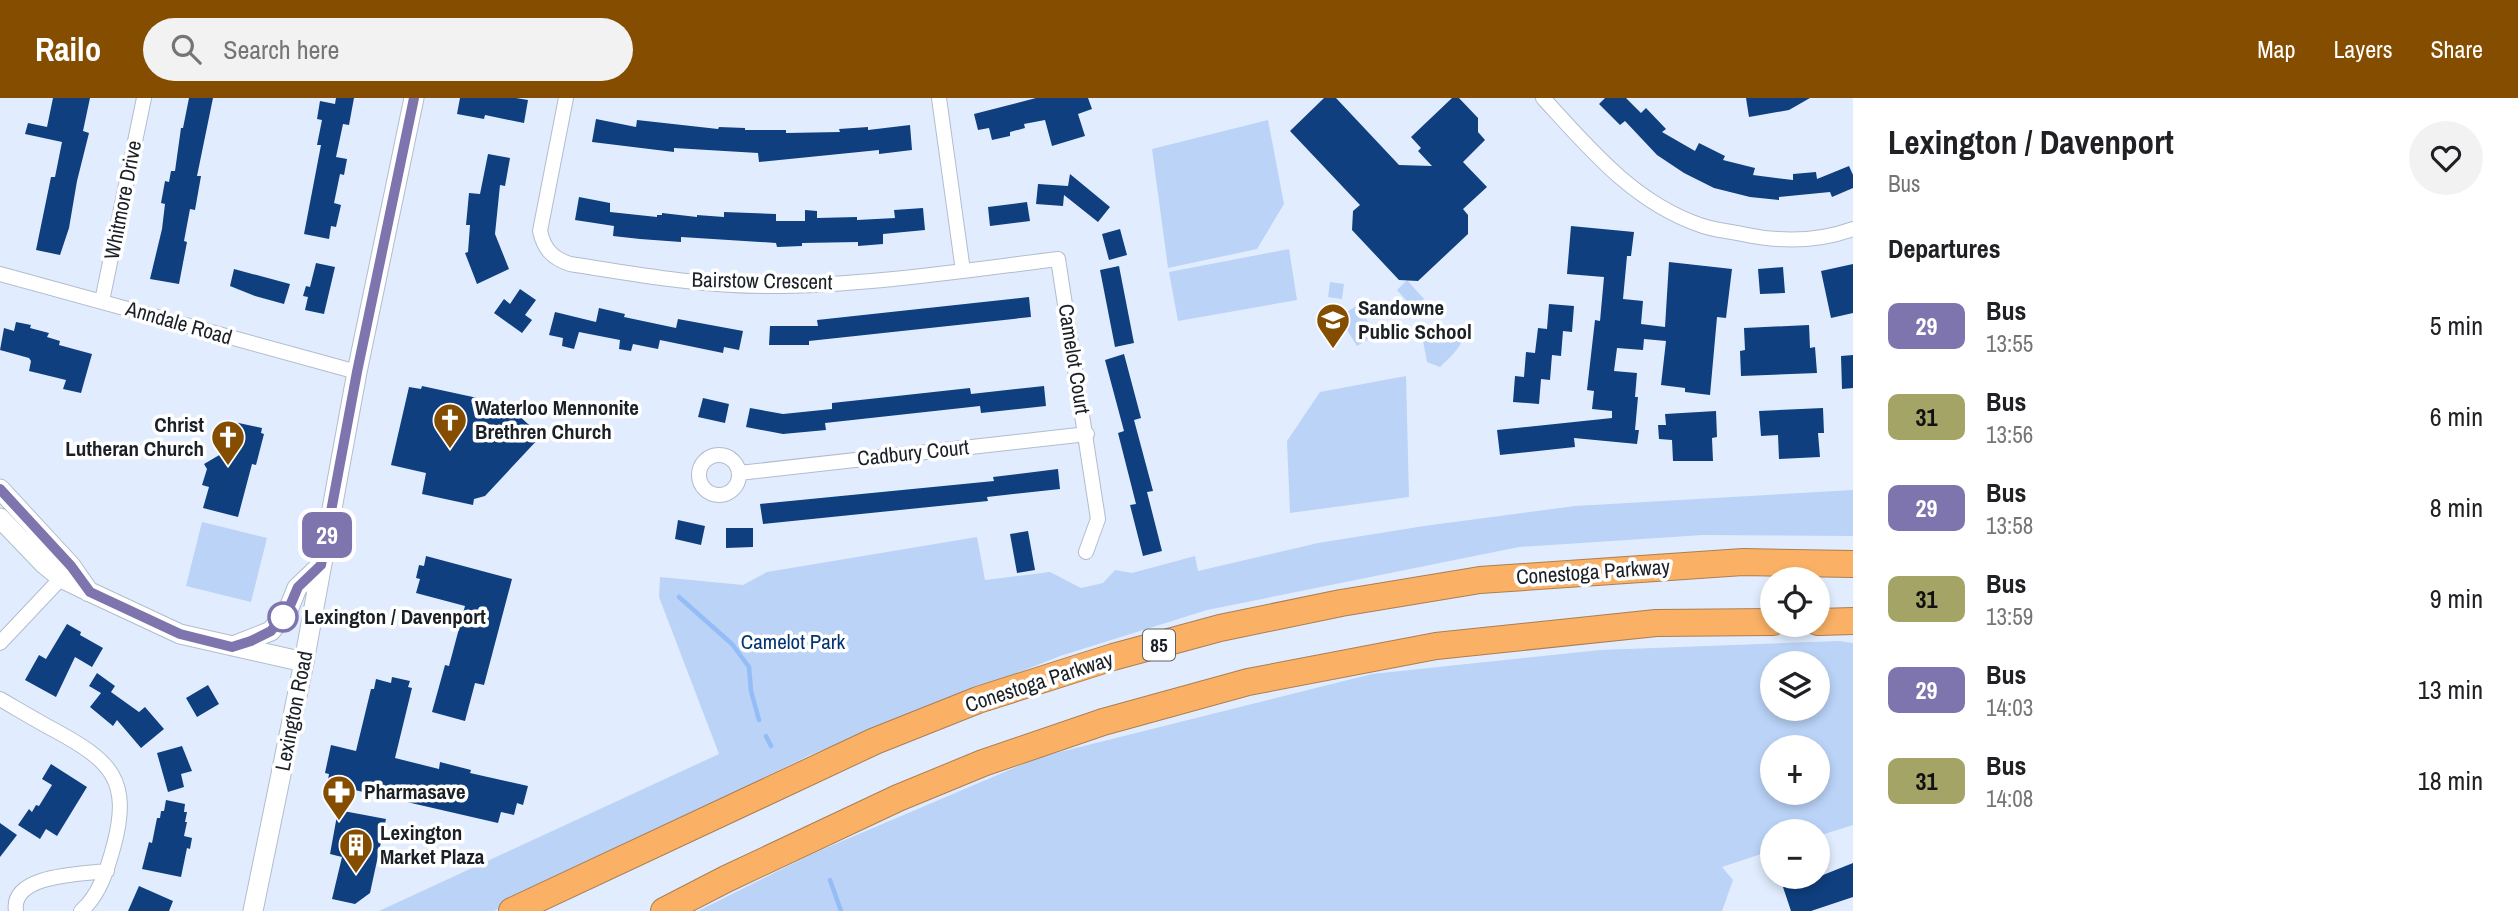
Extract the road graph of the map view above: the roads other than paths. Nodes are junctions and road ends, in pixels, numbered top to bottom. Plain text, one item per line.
1 (144, 98) edge
2 (414, 98) edge
3 (566, 98) edge
4 (939, 98) edge
5 (1543, 98) edge
6 (1853, 229) edge
7 (964, 271) junction
8 (0, 274) edge
9 (102, 301) junction
10 (357, 372) junction
11 (1087, 434) junction
12 (739, 472) dead end
13 (0, 489) edge
14 (0, 518) edge
15 (1086, 552) dead end
16 (1853, 564) edge
17 (321, 565) junction
18 (66, 572) junction
19 (1853, 621) edge
20 (1760, 622) edge
21 (1830, 622) edge
22 (0, 643) edge
23 (232, 647) junction
24 (304, 662) junction
25 (0, 699) edge
26 (107, 872) junction
27 (16, 911) edge
28 (81, 911) edge
29 (253, 911) edge
30 (512, 911) edge
31 (664, 911) edge

1 - 9 street, Whitmore Drive
2 - 10 main road, Lexington Road
3 - 7 street, Bairstow Crescent
4 - 7 street
5 - 6 street
7 - 11 street, Camelot Court
8 - 9 street, Anndale Road
9 - 10 street, Anndale Road
10 - 17 main road, Lexington Road
11 - 12 street, Cadbury Court
11 - 15 street, Camelot Court
13 - 18 main road
14 - 18 main road
16 - 30 highway, Conestoga Parkway / 85
17 - 23 main road
17 - 24 main road, Lexington Road
18 - 22 street
18 - 23 main road
19 - 21 highway
20 - 31 highway
23 - 24 main road
24 - 29 main road, Lexington Road
25 - 26 street
26 - 27 street
26 - 28 street

